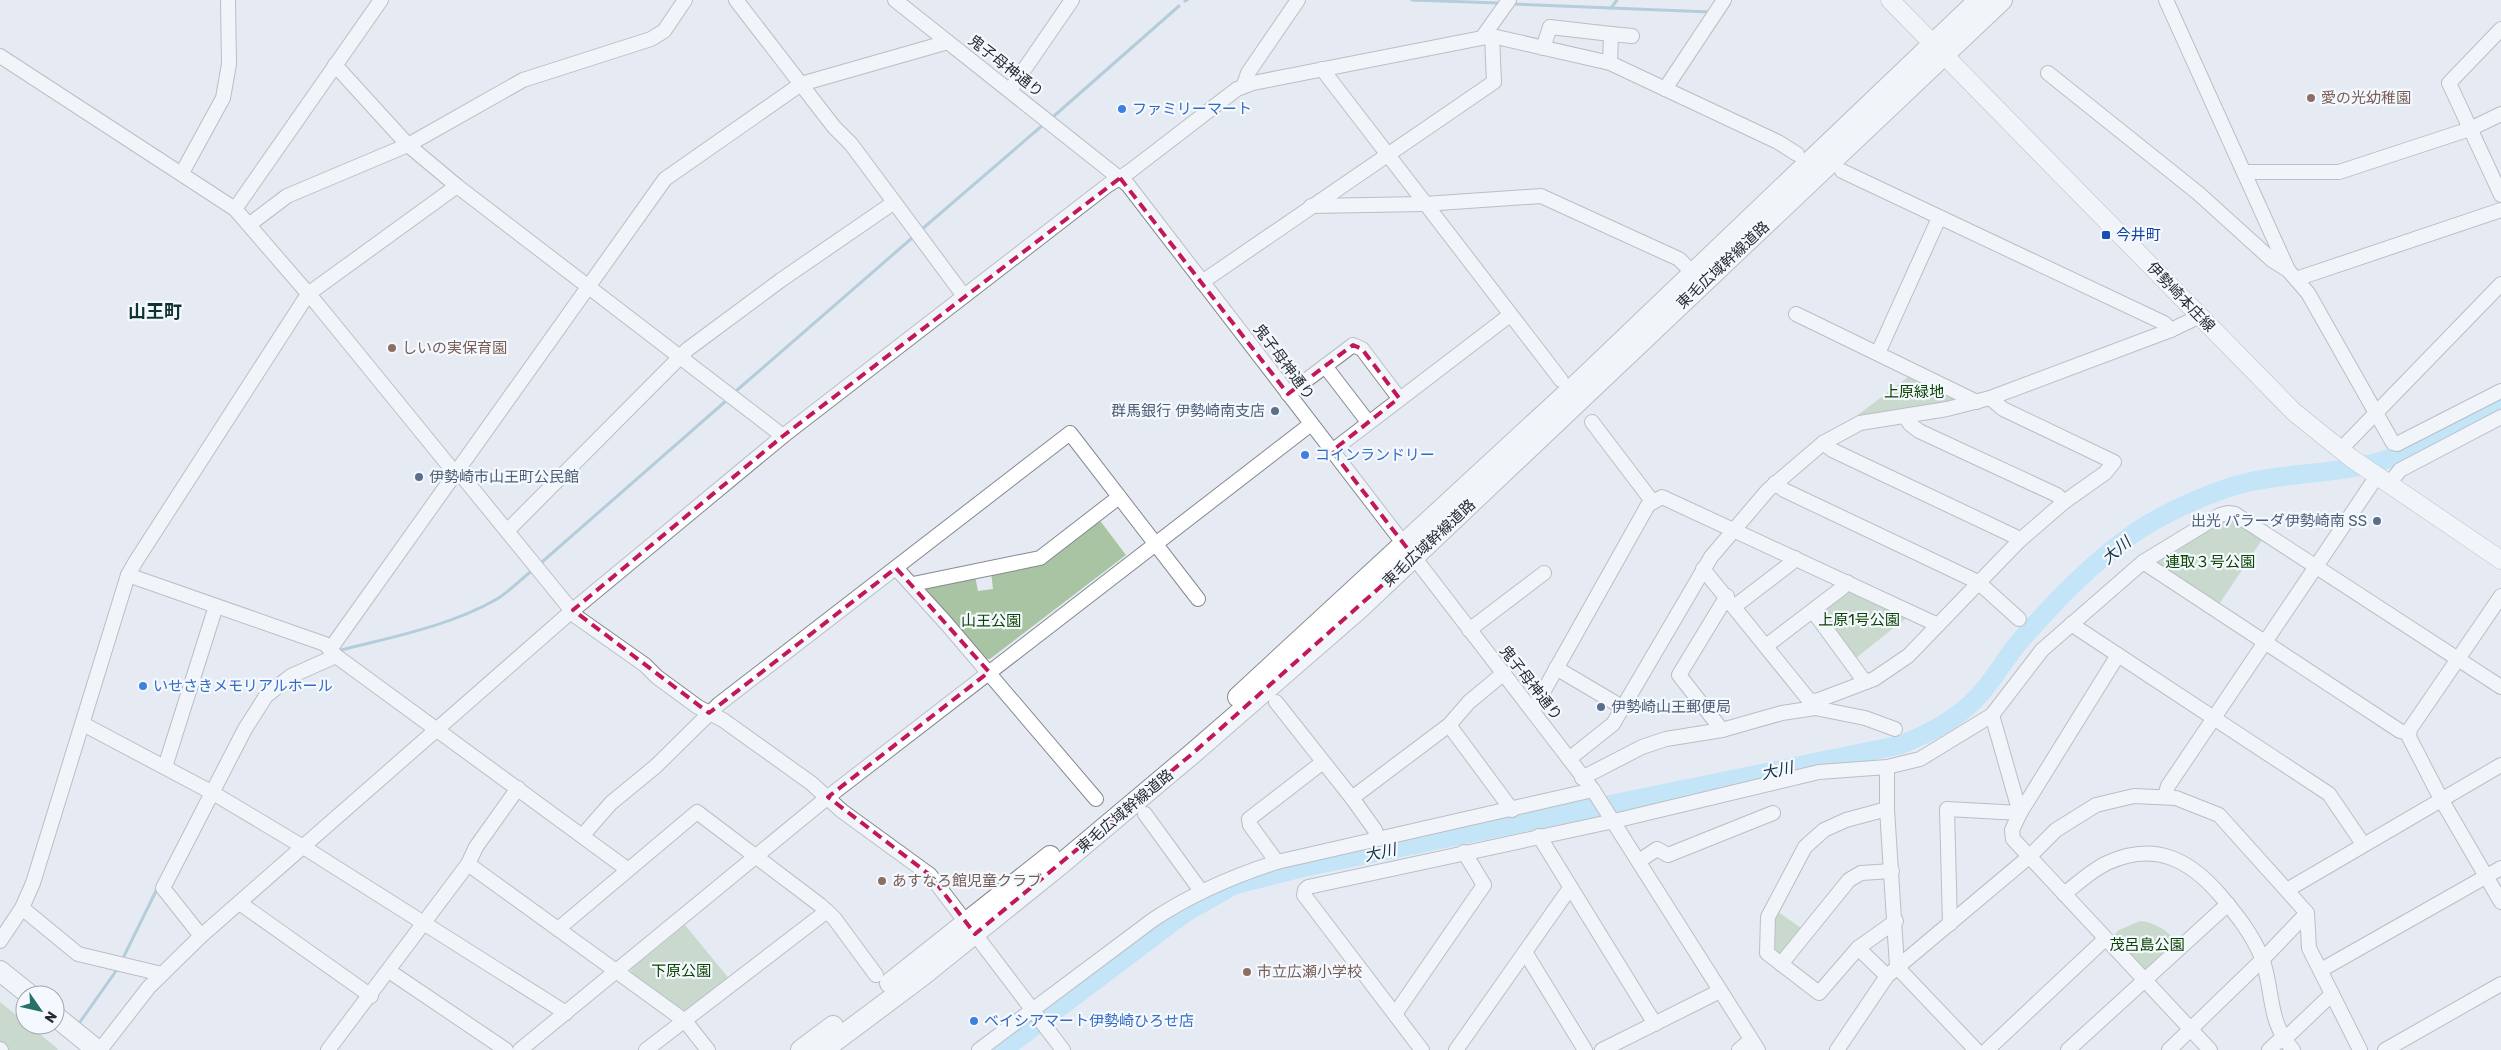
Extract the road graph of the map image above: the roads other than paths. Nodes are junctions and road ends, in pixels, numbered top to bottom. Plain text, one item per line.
1 (228, 0) edge
2 (381, 0) edge
3 (685, 0) edge
4 (736, 0) edge
5 (895, 0) edge
6 (1072, 0) edge
7 (1298, 0) edge
8 (1509, 0) edge
9 (1724, 0) edge
10 (1890, 0) edge
11 (1978, 0) edge
12 (2002, 0) edge
13 (2166, 0) edge
14 (2501, 28) edge
15 (1611, 34) junction
16 (1488, 36) junction
17 (1632, 36) dead end
18 (948, 42) junction
19 (1543, 48) junction
20 (1938, 49) junction
21 (0, 56) edge
22 (1610, 64) junction
23 (335, 65) junction
24 (1322, 69) junction
25 (2048, 73) dead end
26 (801, 84) junction
27 (1244, 85) junction
28 (1665, 89) junction
29 (1010, 90) junction
30 (2501, 114) edge
31 (2470, 128) junction
32 (408, 145) junction
33 (1797, 154) dead end
34 (1387, 156) junction
35 (1842, 171) dead end
36 (2246, 172) junction
37 (182, 173) junction
38 (1120, 178) junction
39 (2498, 178) edge
40 (457, 186) junction
41 (2501, 195) edge
42 (893, 203) junction
43 (1424, 204) junction
44 (1311, 206) junction
45 (235, 209) junction
46 (2501, 210) edge
47 (1940, 218) junction
48 (250, 224) junction
49 (1692, 272) junction
50 (2292, 275) junction
51 (1202, 282) junction
52 (2501, 284) edge
53 (588, 286) junction
54 (308, 294) junction
55 (964, 296) junction
56 (1796, 314) dead end
57 (1510, 315) junction
58 (2200, 316) junction
59 (2171, 330) junction
60 (1878, 352) junction
61 (680, 356) junction
62 (1325, 366) junction
63 (1561, 380) dead end
64 (2501, 390) edge
65 (1288, 394) junction
66 (1400, 398) junction
67 (1983, 400) junction
68 (2378, 413) junction
69 (1905, 416) junction
70 (2501, 417) edge
71 (1368, 422) junction
72 (1592, 422) dead end
73 (1311, 424) junction
74 (783, 436) junction
75 (1823, 442) junction
76 (1332, 451) junction
77 (2345, 454) junction
78 (456, 471) junction
79 (2380, 478) junction
80 (1775, 483) junction
81 (1119, 497) junction
82 (1652, 501) junction
83 (2064, 502) junction
84 (1734, 530) junction
85 (507, 531) junction
86 (2018, 541) junction
87 (1155, 544) junction
88 (1409, 551) junction
89 (1795, 558) junction
90 (2501, 560) edge
91 (2143, 562) junction
92 (2316, 567) junction
93 (896, 568) junction
94 (1704, 569) junction
95 (1544, 573) dead end
96 (128, 575) junction
97 (1847, 582) junction
98 (1978, 582) junction
99 (913, 584) junction
100 (2501, 596) edge
101 (1198, 600) dead end
102 (1731, 601) junction
103 (216, 606) junction
104 (574, 610) junction
105 (1813, 611) junction
106 (2019, 619) dead end
107 (2071, 624) junction
108 (1938, 625) junction
109 (1469, 630) junction
110 (2265, 643) junction
111 (1766, 646) junction
112 (334, 652) junction
113 (2118, 655) junction
114 (2458, 659) junction
115 (1556, 668) junction
116 (988, 672) junction
117 (1504, 673) junction
118 (1865, 682) junction
119 (2501, 687) edge
120 (1276, 702) dead end
121 (1816, 704) junction
122 (1622, 707) junction
123 (1532, 710) junction
124 (709, 713) junction
125 (1992, 715) junction
126 (2214, 719) junction
127 (83, 724) junction
128 (1449, 725) junction
129 (1895, 729) dead end
130 (1722, 730) junction
131 (438, 731) junction
132 (2409, 733) junction
133 (1569, 759) junction
134 (1323, 762) junction
135 (2501, 765) edge
136 (1887, 766) junction
137 (165, 767) junction
138 (1582, 778) junction
139 (518, 788) junction
140 (1594, 792) junction
141 (213, 793) junction
142 (2165, 796) junction
143 (828, 798) junction
144 (1352, 798) junction
145 (1096, 799) dead end
146 (2441, 799) junction
147 (1887, 809) junction
148 (1512, 810) junction
149 (2020, 813) junction
150 (1145, 814) dead end
151 (1773, 814) dead end
152 (1612, 819) junction
153 (583, 835) junction
154 (1539, 836) junction
155 (1377, 839) junction
156 (2363, 844) junction
157 (305, 848) junction
158 (1464, 852) junction
159 (2030, 856) junction
160 (757, 857) junction
161 (1640, 861) junction
162 (1277, 862) junction
163 (468, 864) junction
164 (2501, 868) edge
165 (627, 869) junction
166 (1892, 871) junction
167 (2486, 876) junction
168 (1570, 888) junction
169 (2287, 890) junction
170 (1201, 891) junction
171 (2064, 894) junction
172 (2501, 902) edge
173 (241, 904) junction
174 (2228, 904) junction
175 (22, 908) junction
176 (827, 912) junction
177 (2307, 913) junction
178 (426, 922) junction
179 (1896, 922) junction
180 (1950, 924) junction
181 (971, 928) junction
182 (558, 929) junction
183 (201, 936) junction
184 (2104, 940) junction
185 (0, 941) edge
186 (1858, 948) junction
187 (1525, 952) junction
188 (2262, 960) junction
189 (1781, 964) junction
190 (2321, 970) junction
191 (0, 971) edge
192 (389, 971) junction
193 (616, 971) junction
194 (1892, 971) junction
195 (162, 974) junction
196 (876, 975) dead end
197 (2146, 980) junction
198 (2501, 984) edge
199 (18, 985) edge
200 (0, 988) edge
201 (1720, 991) junction
202 (2332, 994) junction
203 (371, 996) junction
204 (15, 1001) edge
205 (1034, 1011) junction
206 (566, 1012) junction
207 (1395, 1014) junction
208 (685, 1021) junction
209 (65, 1024) edge
210 (1655, 1024) junction
211 (2191, 1030) junction
212 (59, 1035) edge
213 (2282, 1038) junction
214 (1754, 1045) edge
215 (78, 1050) edge
216 (99, 1050) edge
217 (328, 1050) edge
218 (506, 1050) edge
219 (520, 1050) edge
220 (646, 1050) edge
221 (708, 1050) edge
222 (801, 1050) edge
223 (824, 1050) edge
224 (979, 1050) edge
225 (1063, 1050) edge
226 (1422, 1050) edge
227 (1456, 1050) edge
228 (1586, 1050) edge
229 (1602, 1050) edge
230 (1739, 1050) edge
231 (1838, 1050) edge
232 (1976, 1050) edge
233 (1987, 1050) edge
234 (2068, 1050) edge
235 (2169, 1050) edge
236 (2210, 1050) edge
237 (2268, 1050) edge
238 (2293, 1050) edge
239 (2360, 1050) edge
240 (2385, 1050) edge

1 - 37 street
2 - 23 street
3 - 32 street
4 - 26 street
5 - 18 street, 鬼子母神通り
6 - 29 street
7 - 27 street
8 - 16 street
9 - 28 street
10 - 20 main road, 伊勢崎本庄線
11 - 20 highway, 東毛広域幹線道路
12 - 20 highway, 東毛広域幹線道路
13 - 36 street
14 - 31 street
15 - 17 street
15 - 19 street
15 - 22 street
16 - 19 street
16 - 24 street
16 - 34 street
18 - 26 street
18 - 29 street, 鬼子母神通り
19 - 22 street
20 - 49 highway, 東毛広域幹線道路
20 - 58 main road, 伊勢崎本庄線
20 - 88 highway, 東毛広域幹線道路
21 - 37 street
22 - 28 street
23 - 32 street
23 - 45 street
24 - 27 street
24 - 34 street
25 - 50 street
26 - 42 street
26 - 53 street
27 - 38 street
28 - 33 street
29 - 38 street, 鬼子母神通り
30 - 31 street
31 - 36 street
31 - 39 street
32 - 40 street
32 - 48 street
34 - 43 street
34 - 44 street
35 - 47 street
36 - 50 street
37 - 45 street
38 - 51 street, 鬼子母神通り
38 - 55 street
39 - 41 street
40 - 53 street
40 - 54 street
42 - 55 street
42 - 61 street
43 - 44 street
43 - 49 street
43 - 57 street
44 - 51 street
45 - 48 street
46 - 50 street
47 - 59 street
47 - 60 street
48 - 54 street
49 - 88 highway, 東毛広域幹線道路
50 - 68 street
51 - 65 street, 鬼子母神通り
52 - 68 street
53 - 61 street
53 - 78 street
54 - 78 street
54 - 96 street
55 - 74 street
56 - 60 street
57 - 63 street
57 - 66 street
58 - 59 street
58 - 77 main road, 伊勢崎本庄線
59 - 67 street
60 - 67 street
61 - 74 street
61 - 85 street
62 - 65 street
62 - 66 street
62 - 71 street
64 - 68 street
65 - 73 street, 鬼子母神通り
66 - 71 street
67 - 69 street
67 - 83 street
68 - 77 street
69 - 75 street
69 - 83 street
70 - 79 street
71 - 76 street
72 - 82 street
73 - 76 street, 鬼子母神通り
73 - 87 street
74 - 104 street
75 - 80 street
75 - 86 street
76 - 88 street, 鬼子母神通り
77 - 79 main road, 伊勢崎本庄線
78 - 85 street
78 - 112 street
79 - 90 main road, 伊勢崎本庄線
79 - 92 street
80 - 84 street
80 - 98 street
81 - 87 street
81 - 93 street
81 - 99 street
82 - 84 street
82 - 115 street
83 - 86 street
84 - 89 street
84 - 94 street
85 - 104 street
86 - 98 street
87 - 101 street
87 - 116 street
88 - 109 street, 鬼子母神通り
88 - 181 highway, 東毛広域幹線道路
89 - 97 street
89 - 102 street
91 - 92 street
91 - 107 street
91 - 110 street
92 - 110 street
92 - 114 street
93 - 99 street
93 - 124 street
94 - 102 street
94 - 122 street
95 - 109 street
96 - 103 street
96 - 127 street
97 - 105 street
97 - 108 street
98 - 106 street
98 - 108 street
99 - 116 street
100 - 114 street
102 - 111 street
102 - 130 street
103 - 112 street
103 - 137 street
104 - 124 street
104 - 131 street
105 - 111 street
105 - 118 street
107 - 113 street
107 - 125 street
108 - 118 street
109 - 117 street, 鬼子母神通り
110 - 126 street
110 - 132 street
111 - 121 street
112 - 131 street
112 - 141 street
113 - 126 street
113 - 149 street
114 - 119 street
114 - 132 street
115 - 122 street
115 - 123 street
116 - 143 street
116 - 145 street
117 - 123 street, 鬼子母神通り
117 - 128 street
118 - 121 street
120 - 134 street
121 - 129 street
121 - 130 street
122 - 133 street
123 - 133 street, 鬼子母神通り
124 - 143 street
124 - 153 street
125 - 136 street
125 - 149 street
126 - 142 street
126 - 156 street
127 - 137 street
127 - 175 street
128 - 144 street
128 - 148 street
130 - 138 street
131 - 139 street
131 - 157 street
132 - 146 street
133 - 138 street, 鬼子母神通り
134 - 144 street
134 - 162 street
135 - 146 street
136 - 147 street
136 - 152 street
137 - 141 street
138 - 140 street, 鬼子母神通り
139 - 153 street
139 - 163 street
140 - 148 street
140 - 152 street, 鬼子母神通り
141 - 157 street
141 - 183 street
142 - 159 street
142 - 169 street
143 - 160 street
143 - 181 street
144 - 155 street
146 - 156 street
146 - 167 street
147 - 166 street
147 - 189 street
148 - 155 street
149 - 159 street
149 - 180 street
150 - 170 street
151 - 161 street
152 - 154 street
152 - 161 street
153 - 165 street
154 - 158 street
154 - 168 street
155 - 162 street
156 - 169 street
157 - 173 street
157 - 178 street
158 - 207 street
158 - 207 street
159 - 171 street
159 - 180 street
160 - 165 street
160 - 176 street
160 - 193 street
161 - 201 street
162 - 170 street
163 - 178 street
163 - 182 street
164 - 167 street
165 - 182 street
166 - 179 street
166 - 189 street
167 - 172 street
167 - 190 street
168 - 187 street
168 - 210 street
169 - 177 street
170 - 205 street
171 - 174 street
171 - 184 street
173 - 183 street
173 - 203 street
174 - 188 street
174 - 197 street
175 - 185 street
175 - 195 street
176 - 196 street
176 - 208 street
177 - 188 street
177 - 190 street
178 - 192 street
178 - 206 street
179 - 186 street
179 - 194 street
180 - 194 street
181 - 205 street
181 - 222 highway, 東毛広域幹線道路
181 - 223 highway, 東毛広域幹線道路
182 - 193 street
183 - 195 street
184 - 197 street
184 - 233 street
186 - 189 street
186 - 194 street
187 - 227 street
187 - 228 street
188 - 211 street
188 - 213 street
190 - 202 street
191 - 199 highway
192 - 203 street
192 - 218 street
193 - 206 street
193 - 208 street
194 - 231 street
194 - 232 street
195 - 216 street
197 - 211 street
197 - 234 street
198 - 240 street
200 - 204 highway
201 - 210 street
201 - 214 street
202 - 213 street
202 - 239 street
203 - 217 street
205 - 224 street
205 - 225 street
206 - 219 street
207 - 226 street
208 - 220 street
208 - 221 street
209 - 216 highway
210 - 229 street
211 - 235 street
211 - 236 street
212 - 215 highway
213 - 237 street
213 - 238 street
214 - 230 street

